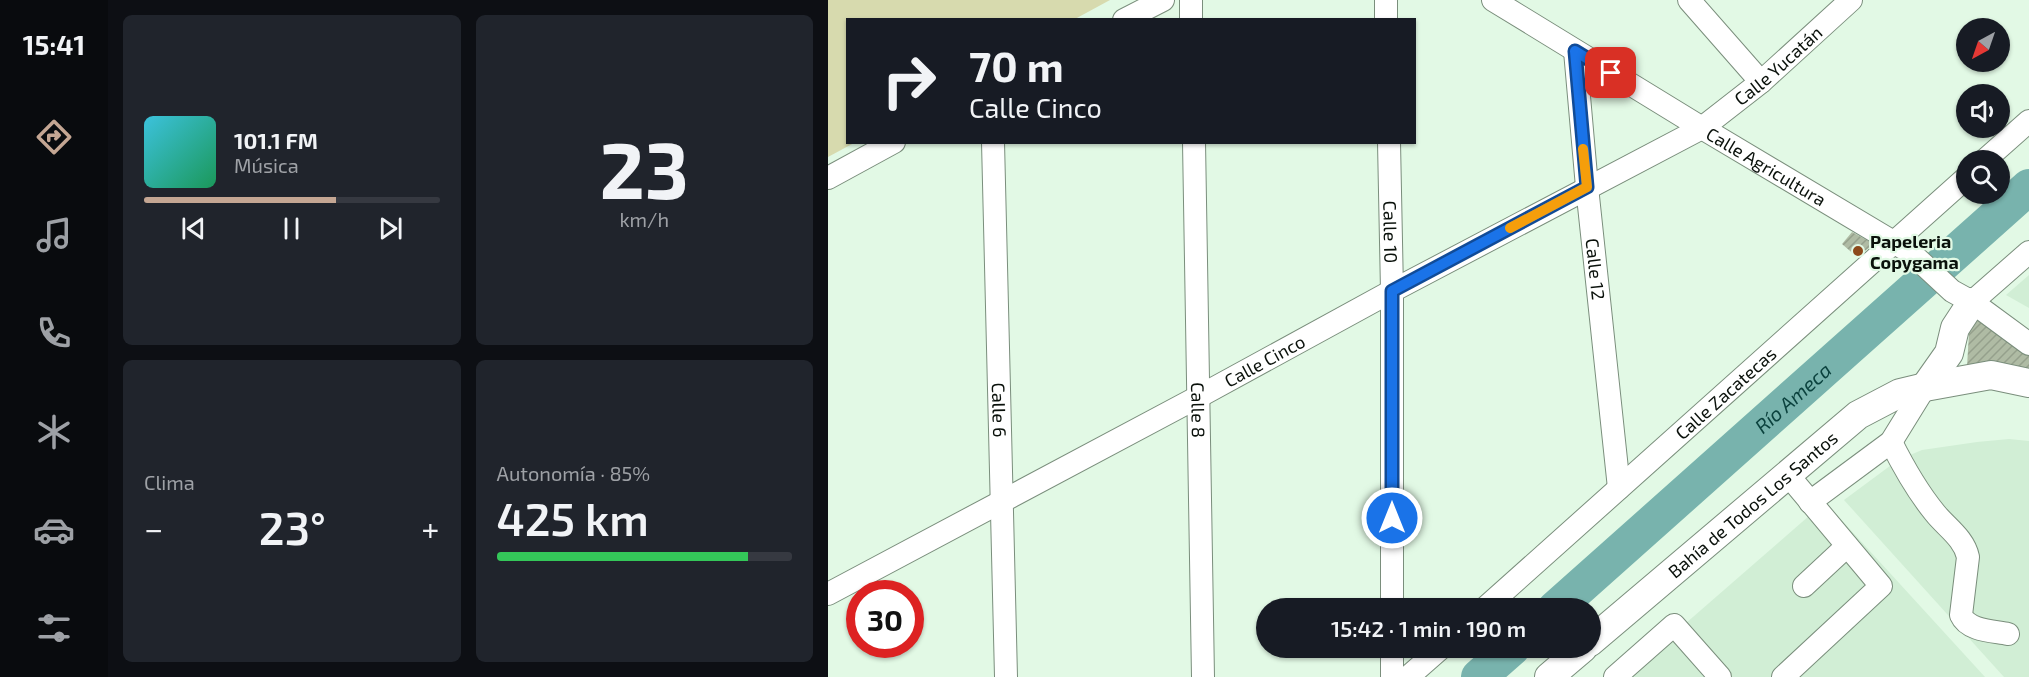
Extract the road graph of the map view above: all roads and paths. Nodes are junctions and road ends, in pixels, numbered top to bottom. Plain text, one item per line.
1 (1163, 0) edge
2 (1191, 0) edge
3 (1386, 0) edge
4 (1493, 0) edge
5 (1689, 0) edge
6 (1851, 0) edge
7 (1129, 11) edge
8 (1191, 18) edge
9 (1386, 18) edge
10 (1575, 51) junction
11 (1761, 82) junction
12 (2029, 121) edge
13 (1702, 128) junction
14 (890, 144) edge
15 (993, 144) edge
16 (1194, 144) edge
17 (1389, 144) edge
18 (1996, 150) edge
19 (828, 178) edge
20 (1587, 187) junction
21 (1956, 188) edge
22 (1902, 247) junction
23 (2029, 252) edge
24 (1392, 291) junction
25 (1962, 296) junction
26 (2029, 344) edge
27 (2029, 383) edge
28 (1926, 387) junction
29 (1198, 397) junction
30 (1891, 442) junction
31 (1788, 475) junction
32 (1619, 488) junction
33 (1002, 501) junction
34 (1810, 502) junction
35 (1847, 546) junction
36 (1804, 586) dead end
37 (828, 594) edge
38 (1392, 598) edge
39 (1496, 598) edge
40 (1601, 633) edge
41 (2008, 634) dead end
42 (1392, 658) edge
43 (1429, 658) edge
44 (1571, 658) edge
45 (1006, 677) edge
46 (1203, 677) edge
47 (1392, 677) edge
48 (1408, 677) edge
49 (1549, 677) edge
50 (1615, 677) edge
51 (1720, 677) edge
52 (1783, 677) edge

1 - 7 street
2 - 8 street
3 - 9 street
4 - 10 street, Calle Agricultura
5 - 11 street
6 - 11 street, Calle Yucatán
10 - 13 street, Calle Agricultura
10 - 20 street, Calle 12
11 - 13 street, Calle Yucatán
12 - 18 street
13 - 20 street, Calle Cinco
13 - 22 street, Calle Agricultura
14 - 19 street
15 - 33 street, Calle 6
16 - 29 street, Calle 8
17 - 24 street, Calle 10
20 - 24 street, Calle Cinco
20 - 32 street, Calle 12
21 - 22 street, Calle Zacatecas
22 - 25 street, Calle Agricultura
22 - 32 street, Calle Zacatecas
23 - 25 street
24 - 29 street, Calle Cinco
24 - 38 street, Calle 10
25 - 26 street, Calle Agricultura
25 - 28 main road
27 - 28 main road, Bahía de Todos Los Santos
28 - 30 street
28 - 31 main road, Bahía de Todos Los Santos
29 - 33 street, Calle Cinco
29 - 46 street, Calle 8
30 - 34 street
30 - 41 street
31 - 34 street
31 - 40 main road, Bahía de Todos Los Santos
32 - 39 street, Calle Zacatecas
33 - 37 street, Calle Cinco
33 - 45 street, Calle 6
34 - 35 street
35 - 36 street
35 - 52 street
42 - 47 street
43 - 48 street
44 - 49 main road
50 - 51 street

